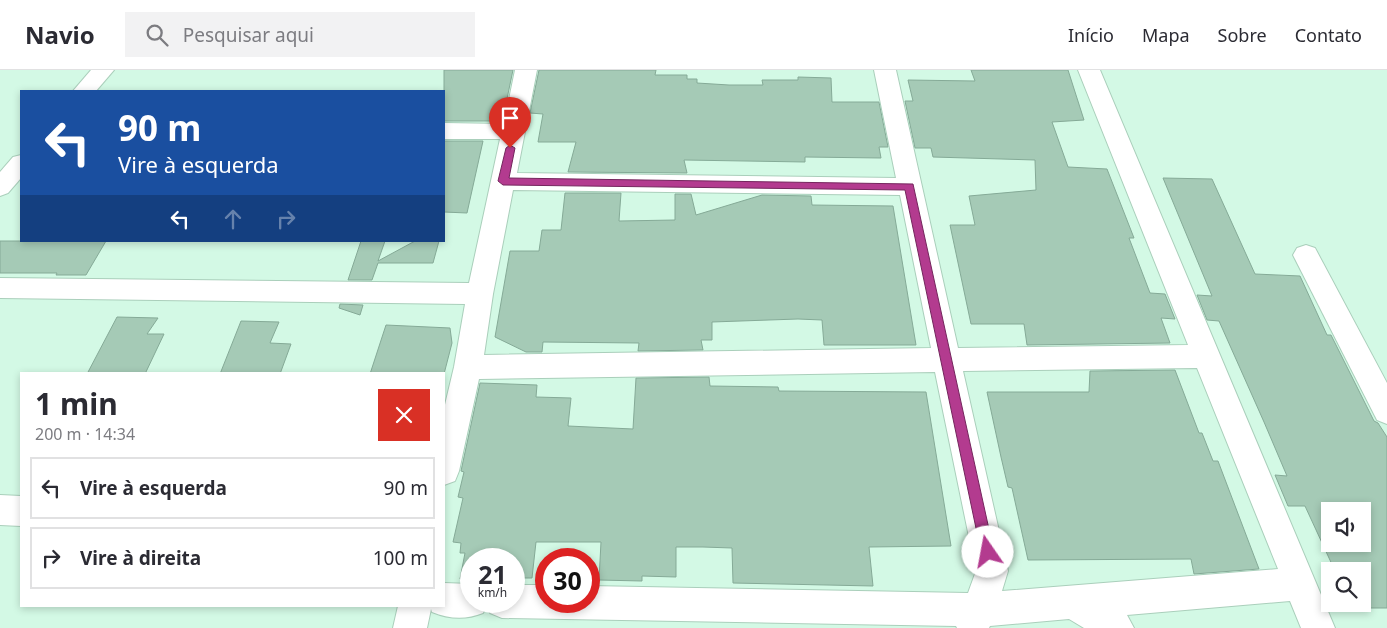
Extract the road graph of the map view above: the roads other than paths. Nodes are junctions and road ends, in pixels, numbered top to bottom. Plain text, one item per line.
1 (102, 70) edge
2 (526, 70) edge
3 (885, 70) edge
4 (1089, 70) edge
5 (85, 90) edge
6 (445, 131) edge
7 (514, 132) junction
8 (20, 164) edge
9 (503, 181) junction
10 (0, 187) edge
11 (910, 187) junction
12 (1306, 255) dead end
13 (0, 288) edge
14 (480, 294) junction
15 (1207, 356) junction
16 (947, 360) junction
17 (468, 367) junction
18 (1387, 411) edge
19 (445, 467) edge
20 (0, 510) edge
21 (20, 511) edge
22 (1301, 584) junction
23 (445, 600) edge
24 (460, 601) edge
25 (525, 602) edge
26 (1071, 602) junction
27 (414, 607) edge
28 (975, 619) edge
29 (410, 628) edge
30 (1117, 628) edge
31 (1318, 628) edge

1 - 5 street
2 - 7 street
3 - 11 street
4 - 15 street
6 - 7 street
7 - 9 street
8 - 10 street
9 - 11 street
9 - 14 street
11 - 16 street
12 - 18 street
13 - 14 street
14 - 17 street
15 - 16 street
15 - 22 street
16 - 17 street
16 - 28 street
17 - 19 street
20 - 21 street
22 - 26 street
22 - 31 street
23 - 24 street
25 - 28 street
26 - 28 street
26 - 30 street
27 - 29 street

